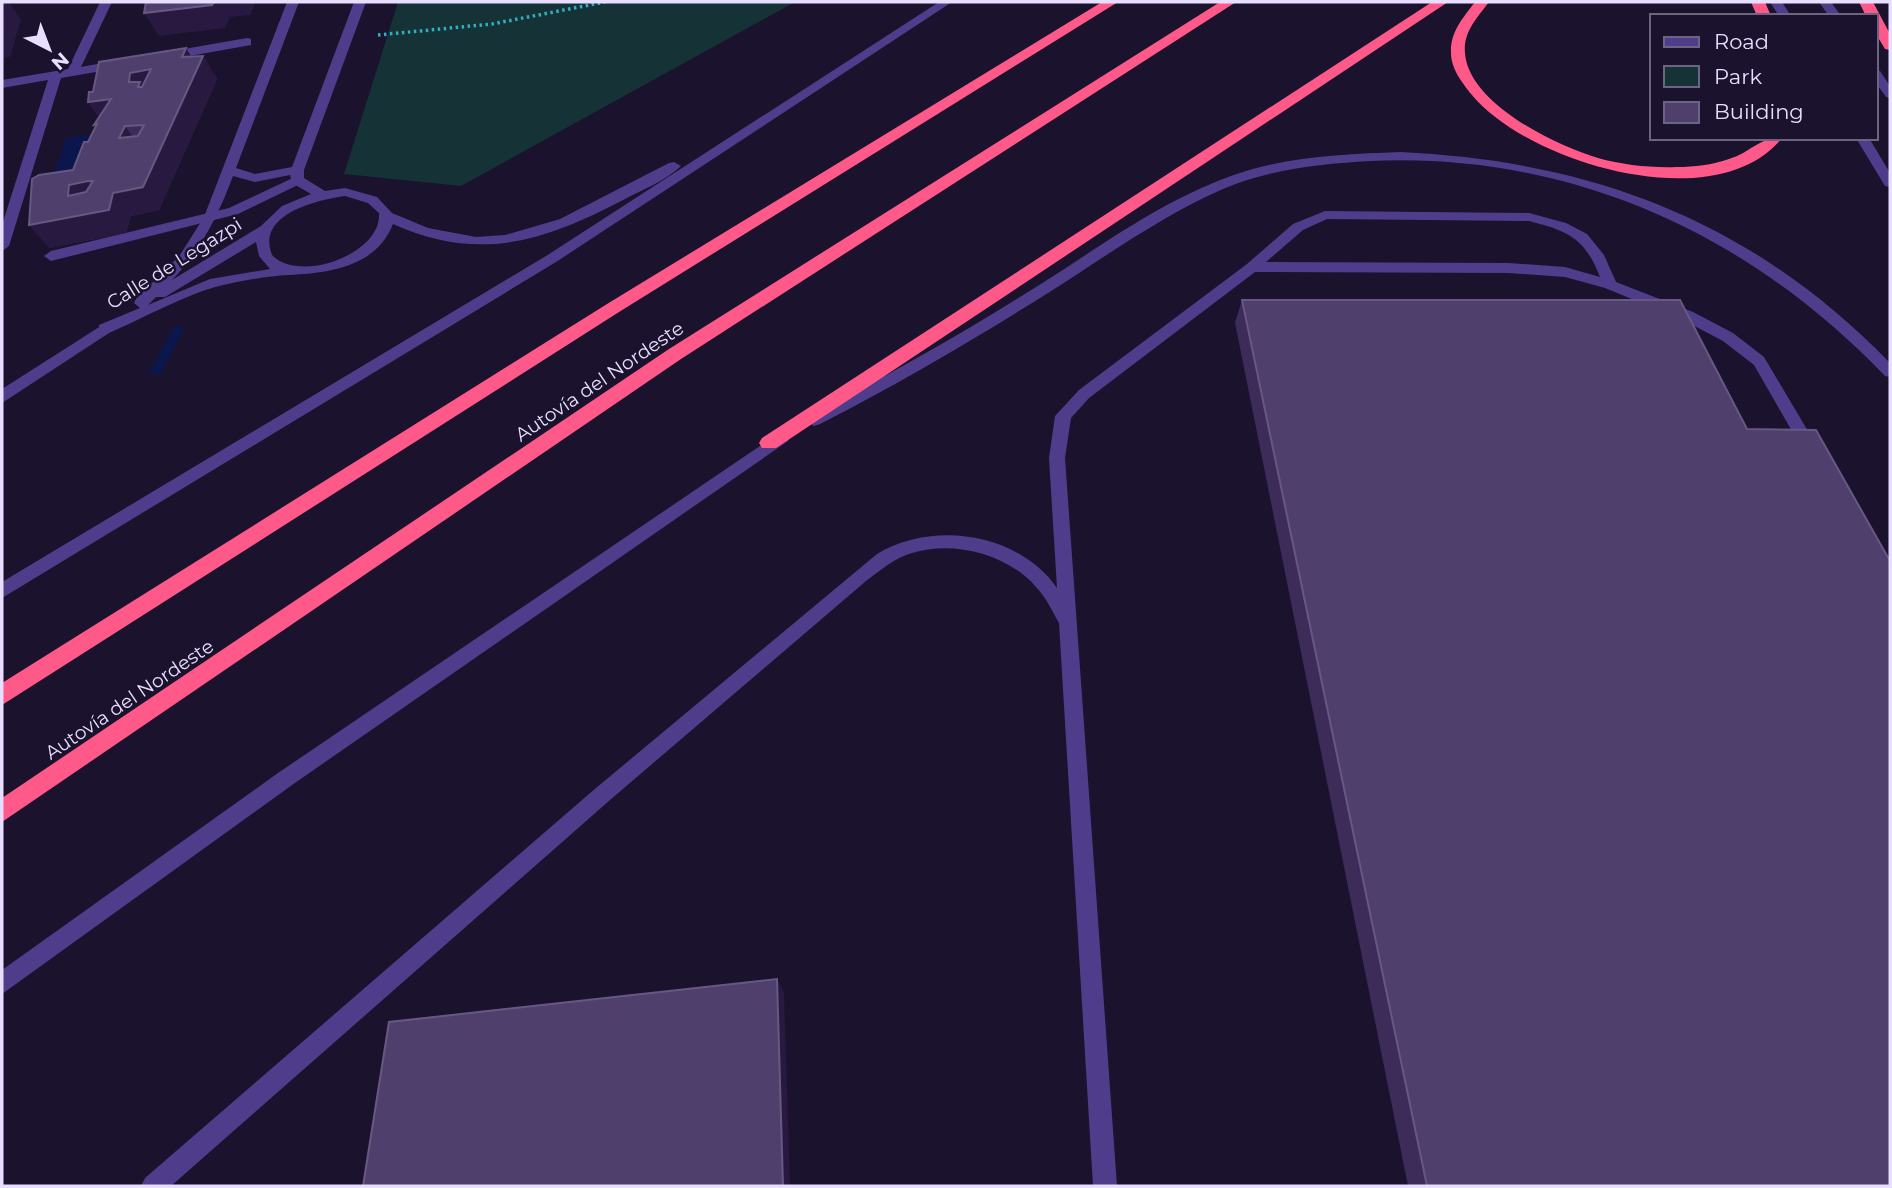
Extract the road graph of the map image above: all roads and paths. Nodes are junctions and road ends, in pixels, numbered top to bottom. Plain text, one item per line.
1 (106, 2) edge
2 (293, 2) edge
3 (360, 2) edge
4 (605, 2) edge
5 (946, 2) edge
6 (1111, 2) edge
7 (1229, 2) edge
8 (1441, 2) edge
9 (1482, 2) edge
10 (1878, 25) edge
11 (387, 35) dead end
12 (247, 42) dead end
13 (1890, 46) edge
14 (153, 58) edge
15 (126, 63) edge
16 (72, 73) junction
17 (56, 75) junction
18 (1878, 77) edge
19 (2, 83) edge
20 (814, 87) junction
21 (1890, 94) edge
22 (1772, 140) edge
23 (1863, 140) edge
24 (230, 171) junction
25 (297, 175) junction
26 (1890, 183) edge
27 (322, 195) junction
28 (386, 215) junction
29 (211, 216) junction
30 (264, 230) junction
31 (2, 246) edge
32 (51, 256) dead end
33 (1251, 267) junction
34 (288, 271) junction
35 (1610, 285) junction
36 (141, 303) junction
37 (104, 329) junction
38 (1890, 372) edge
39 (2, 397) edge
40 (769, 443) junction
41 (1816, 460) edge
42 (2, 591) edge
43 (1068, 622) junction
44 (2, 695) edge
45 (2, 811) edge
46 (2, 983) edge
47 (153, 1186) edge
48 (1105, 1186) edge

1 - 16 street
2 - 24 street
3 - 25 street
4 - 11 path
5 - 20 street
6 - 44 highway
7 - 45 highway, Autovía del Nordeste
8 - 40 highway
9 - 22 highway
10 - 13 highway
12 - 14 street
15 - 16 street
16 - 17 street
17 - 19 street
17 - 31 street
18 - 21 street
20 - 28 street
20 - 42 street
23 - 26 street
24 - 25 street
24 - 29 street
25 - 27 street
25 - 29 street
27 - 28 street
27 - 30 street
28 - 34 street
29 - 32 street
29 - 36 street
30 - 34 street
30 - 36 street, Calle de Legazpi
33 - 35 street
33 - 35 street
33 - 43 street
34 - 37 street, Calle de Legazpi
35 - 41 street
36 - 37 street, Calle de Legazpi
37 - 39 street, Calle de Legazpi
38 - 40 street
40 - 46 street
43 - 47 street
43 - 48 street

